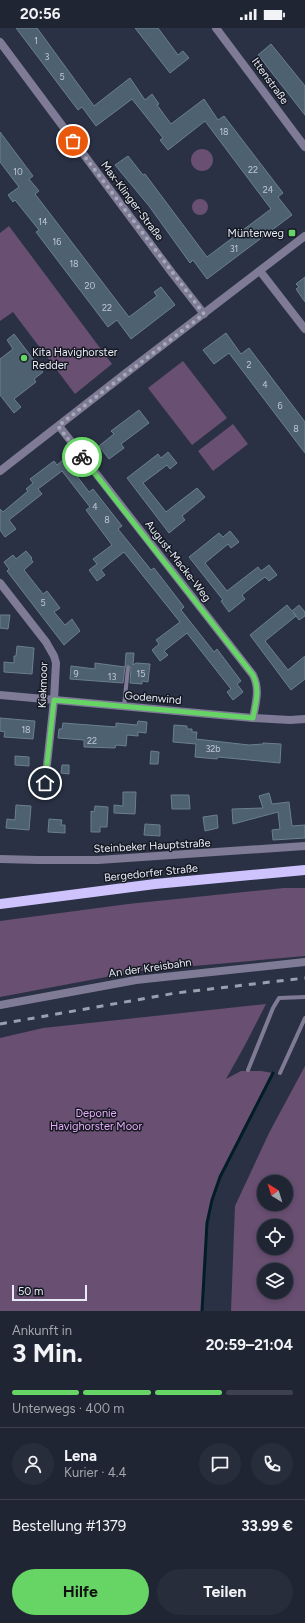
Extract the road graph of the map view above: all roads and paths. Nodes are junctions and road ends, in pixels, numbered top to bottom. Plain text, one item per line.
1 (216, 28) edge
2 (0, 42) edge
3 (305, 147) edge
4 (305, 236) edge
5 (260, 271) junction
6 (204, 314) junction
7 (305, 329) edge
8 (58, 426) junction
9 (0, 472) edge
10 (0, 583) edge
11 (128, 668) dead end
12 (0, 695) edge
13 (54, 700) junction
14 (124, 706) junction
15 (253, 718) junction
16 (305, 719) edge
17 (45, 783) dead end
18 (305, 846) edge
19 (0, 859) edge
20 (305, 870) edge
21 (0, 904) edge
22 (305, 962) edge
23 (305, 997) edge
24 (0, 1005) edge
25 (305, 1018) edge
26 (248, 1070) dead end
27 (280, 1073) dead end

1 - 3 street, Ittenstraße
2 - 6 street, Max-Klinger-Straße
4 - 5 street
5 - 6 street
5 - 7 street
6 - 8 street
8 - 9 street
8 - 15 street, August-Macke-Weg
10 - 13 street, Kiekmoor
11 - 14 lane
12 - 13 street, Godenwind
13 - 14 street, Godenwind
13 - 17 street, Kiekmoor
14 - 15 street, Godenwind
15 - 16 street, Godenwind
18 - 19 street, Steinbeker Hauptstraße
20 - 21 main road, Bergedorfer Straße
22 - 24 street, An der Kreisbahn
23 - 26 lane
25 - 27 lane

